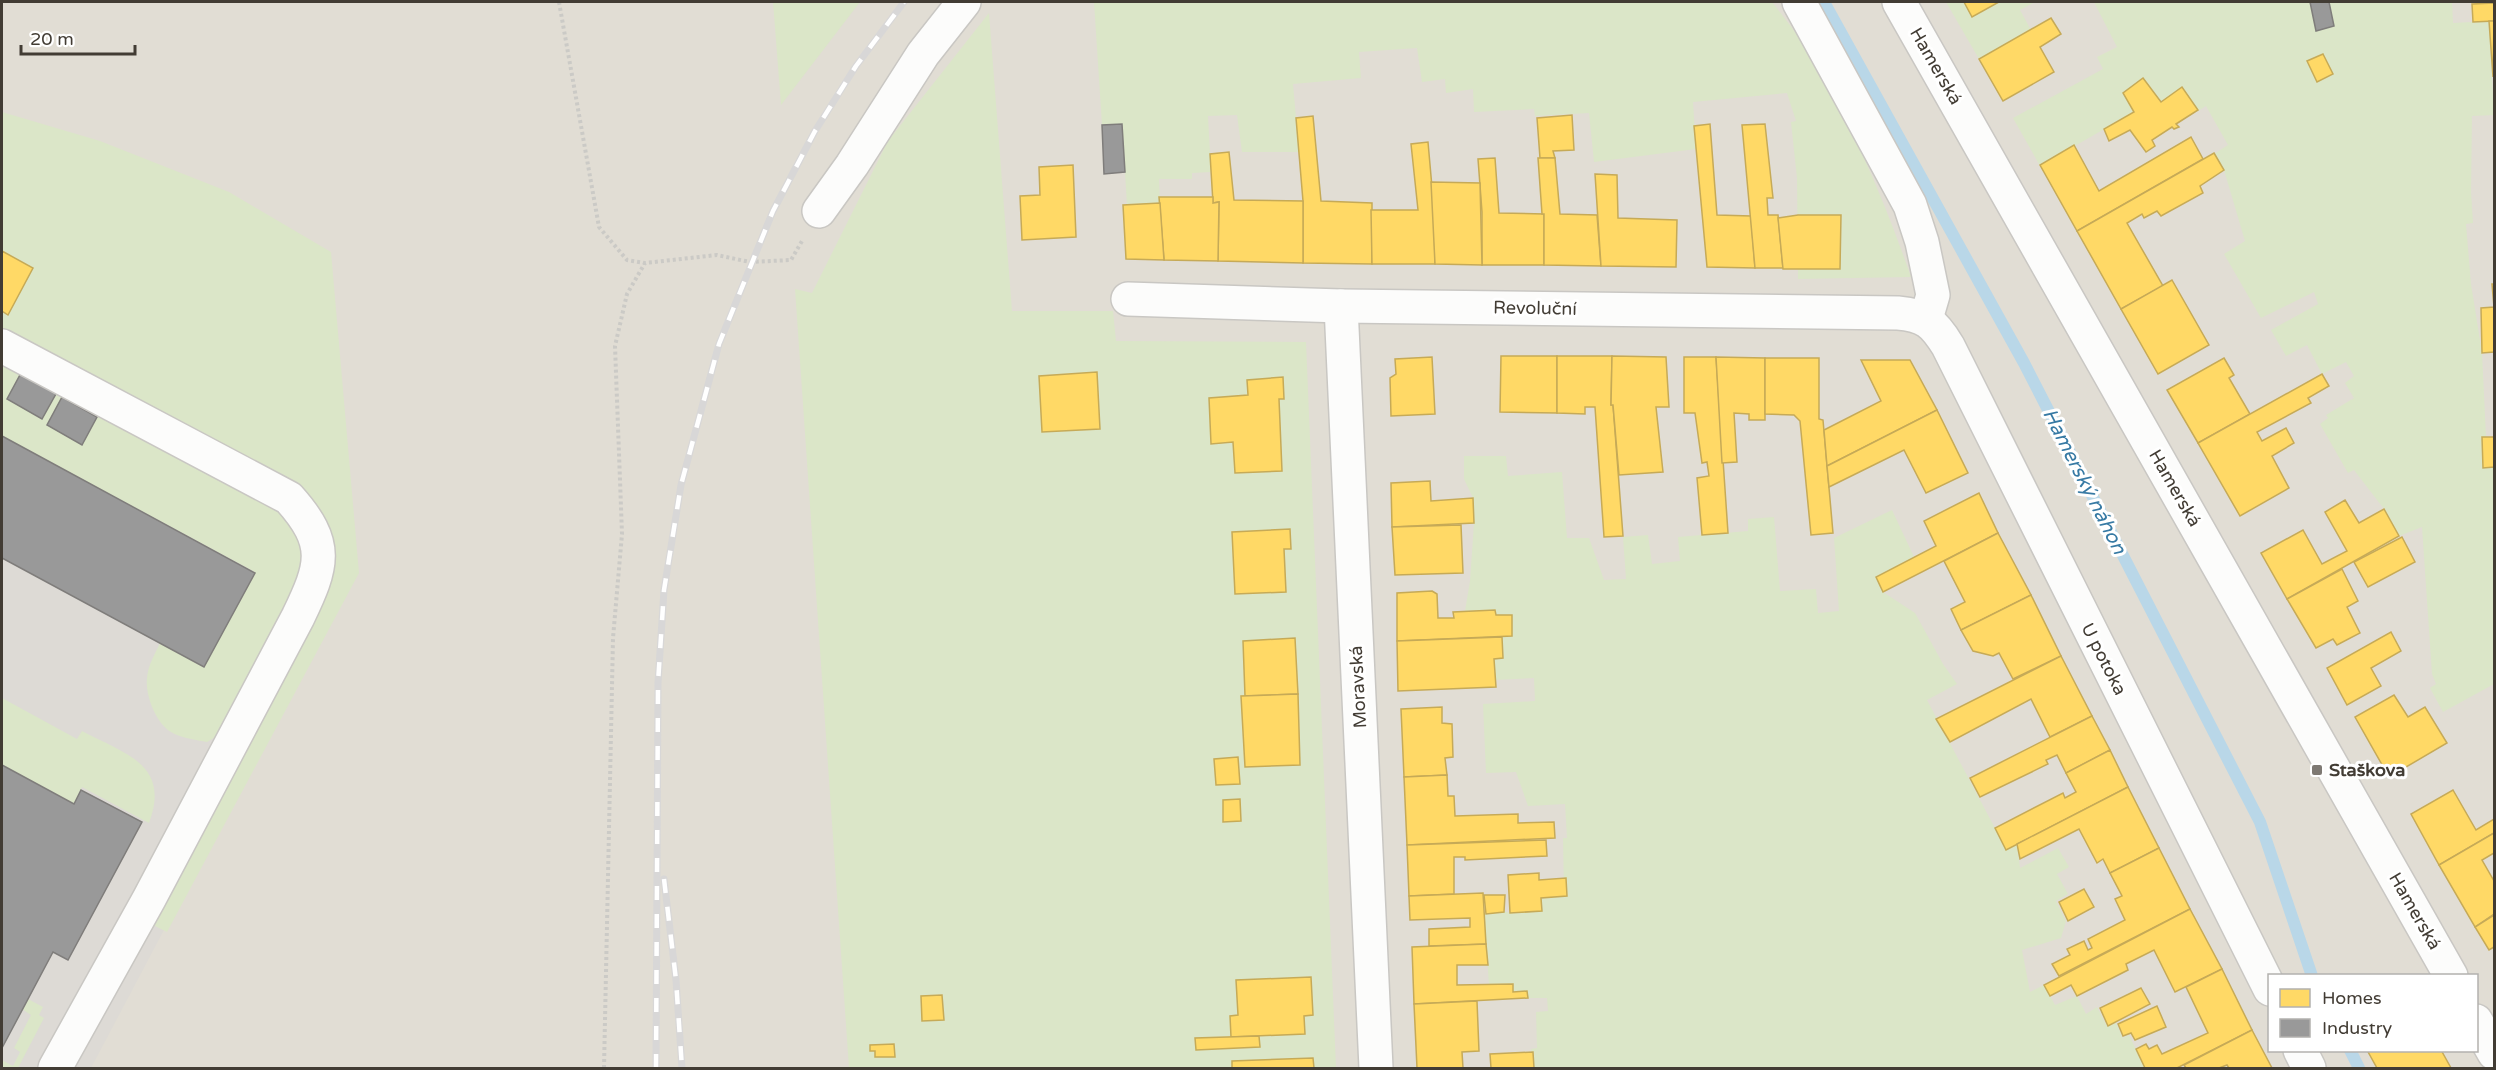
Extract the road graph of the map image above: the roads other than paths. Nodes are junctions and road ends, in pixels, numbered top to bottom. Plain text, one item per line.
1 (964, 2) edge
2 (1799, 2) edge
3 (1899, 2) edge
4 (819, 211) road end
5 (1128, 299) dead end
6 (1341, 306) junction
7 (1932, 324) junction
8 (2, 346) edge
9 (2450, 974) edge
10 (2268, 985) edge
11 (2478, 1025) edge
12 (2301, 1052) edge
13 (2494, 1053) edge
14 (55, 1068) edge
15 (1376, 1068) edge
16 (2309, 1068) edge

1 - 4 street
2 - 7 street
3 - 9 street, Hamerská
5 - 6 street, Revoluční
6 - 7 street, Revoluční
6 - 15 street, Moravská
7 - 10 street, U potoka
8 - 14 street
11 - 13 street
12 - 16 street

